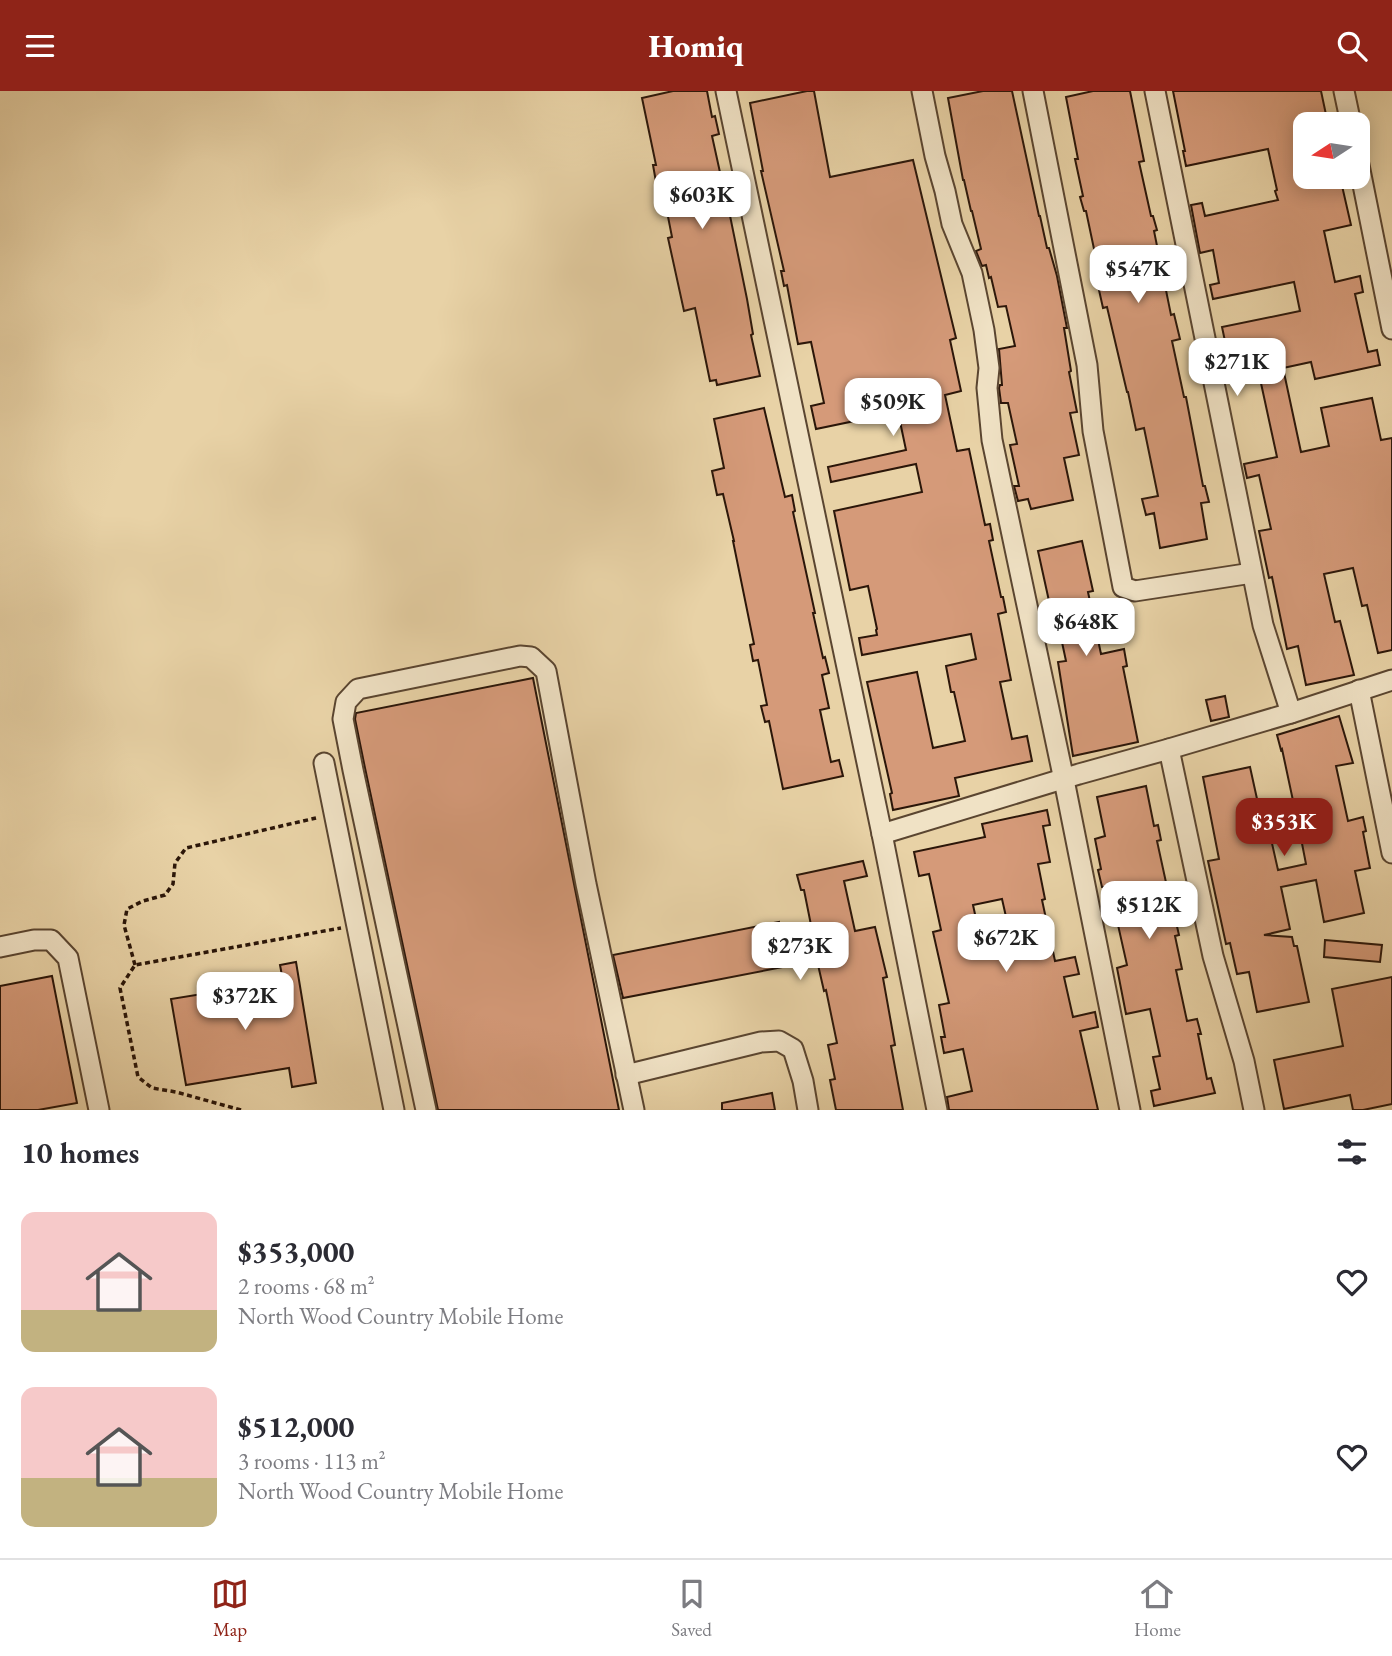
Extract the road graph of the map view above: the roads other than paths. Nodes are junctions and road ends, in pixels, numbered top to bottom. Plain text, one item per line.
1 (726, 91) edge
2 (922, 91) edge
3 (1033, 91) edge
4 (1154, 91) edge
5 (1344, 91) edge
6 (1348, 112) edge
7 (1364, 189) edge
8 (1392, 329) edge
9 (1252, 573) junction
10 (1392, 680) edge
11 (1359, 690) junction
12 (1290, 713) junction
13 (1169, 749) junction
14 (324, 763) dead end
15 (1064, 779) junction
16 (882, 834) junction
17 (1392, 853) edge
18 (0, 947) edge
19 (626, 1075) junction
20 (99, 1110) edge
21 (394, 1110) edge
22 (426, 1110) edge
23 (634, 1110) edge
24 (808, 1110) edge
25 (937, 1110) edge
26 (1130, 1110) edge
27 (1254, 1110) edge

1 - 16 street
2 - 15 street
3 - 9 street
4 - 9 street
5 - 6 street
7 - 8 street
9 - 12 street
10 - 11 street
11 - 12 street
11 - 17 street
12 - 13 street
13 - 15 street
13 - 27 street
14 - 21 street
15 - 16 street
15 - 26 street
16 - 25 street
18 - 20 street
19 - 22 street
19 - 23 street
19 - 24 street

